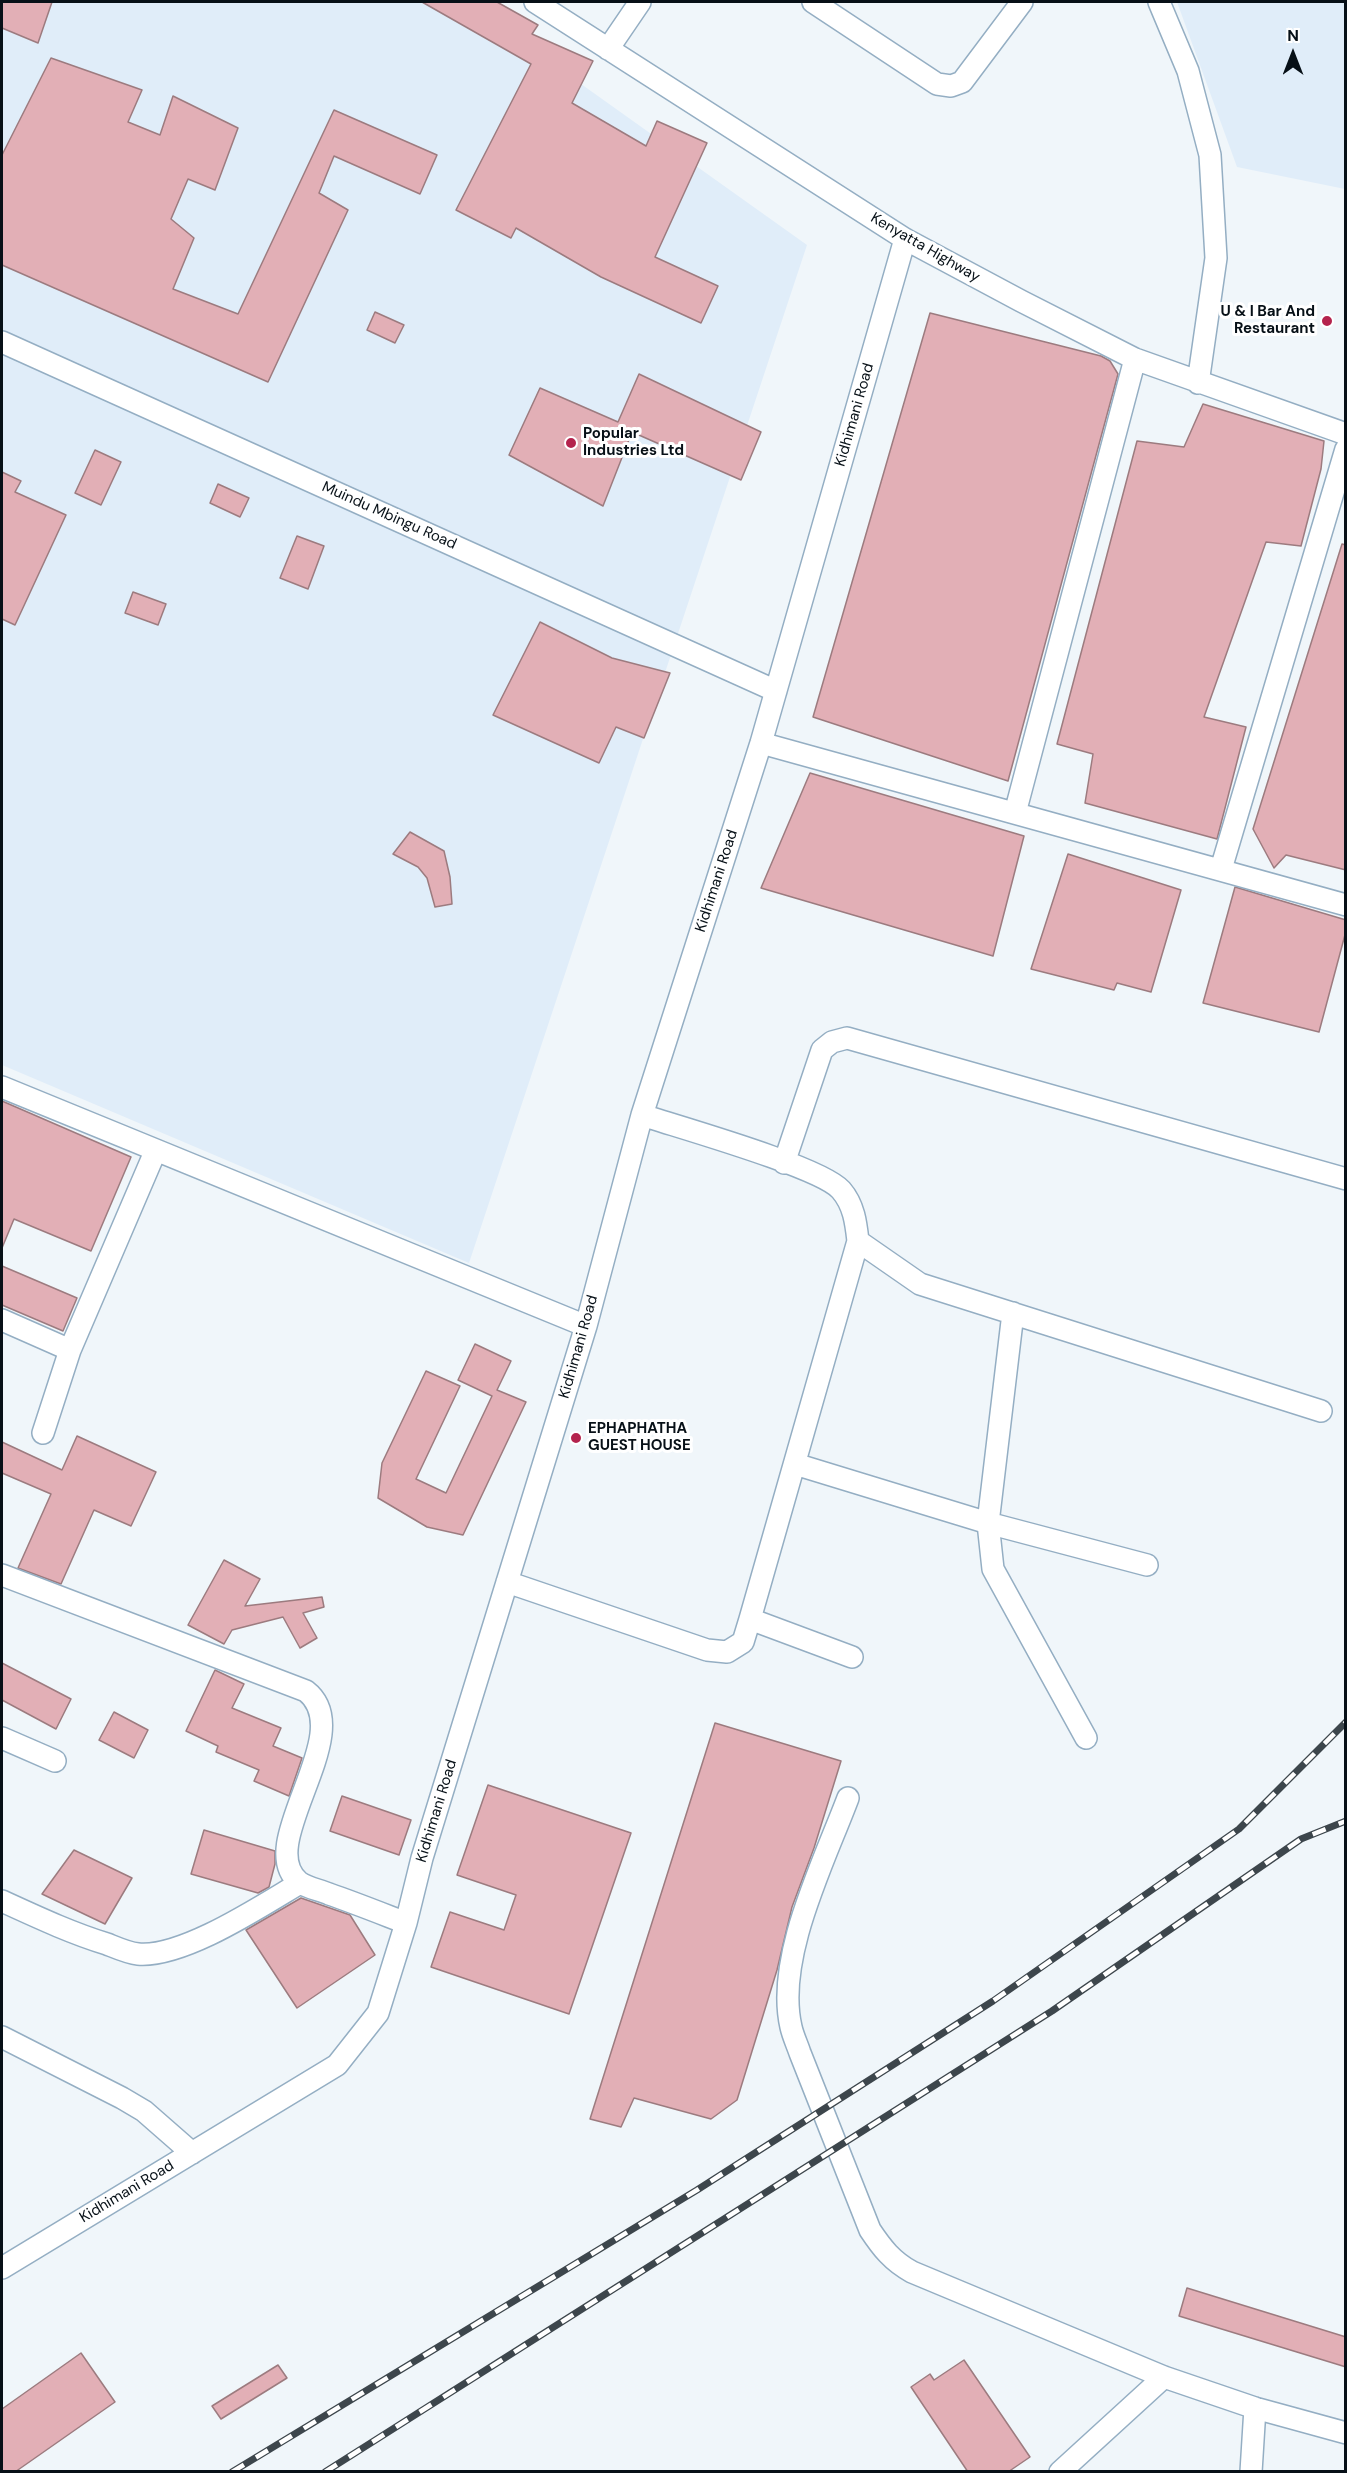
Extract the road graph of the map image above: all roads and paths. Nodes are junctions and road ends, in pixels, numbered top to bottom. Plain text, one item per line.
1 (535, 2) edge
2 (640, 2) edge
3 (813, 2) edge
4 (1022, 2) edge
5 (1159, 2) edge
6 (608, 49) junction
7 (905, 239) junction
8 (2, 342) edge
9 (1135, 359) junction
10 (1198, 383) junction
11 (1346, 434) edge
12 (1346, 449) edge
13 (776, 691) junction
14 (761, 743) junction
15 (1016, 813) junction
16 (1221, 869) junction
17 (1346, 904) edge
18 (2, 1087) edge
19 (642, 1115) junction
20 (155, 1152) junction
21 (784, 1163) junction
22 (1346, 1179) edge
23 (858, 1241) junction
24 (1013, 1313) junction
25 (2, 1320) edge
26 (586, 1326) junction
27 (70, 1350) junction
28 (1321, 1411) dead end
29 (43, 1433) dead end
30 (795, 1464) junction
31 (988, 1523) junction
32 (1147, 1565) dead end
33 (2, 1575) edge
34 (507, 1582) junction
35 (750, 1619) junction
36 (852, 1656) dead end
37 (2, 1738) edge
38 (1086, 1738) dead end
39 (55, 1761) dead end
40 (848, 1798) dead end
41 (300, 1883) junction
42 (2, 1901) edge
43 (406, 1923) junction
44 (2, 2037) edge
45 (192, 2153) junction
46 (2, 2268) edge
47 (1164, 2377) junction
48 (1255, 2408) junction
49 (1346, 2433) edge
50 (1060, 2472) edge
51 (1251, 2472) edge

1 - 6 street, Kenyatta Highway
2 - 6 street
3 - 4 street
5 - 10 street
6 - 7 street, Kenyatta Highway
7 - 9 street, Kenyatta Highway
7 - 13 street, Kidhimani Road
8 - 13 street, Muindu Mbingu Road
9 - 10 street, Kenyatta Highway
9 - 15 street
10 - 11 street, Kenyatta Highway
12 - 16 street
13 - 14 street, Kidhimani Road
14 - 15 street
14 - 19 street, Kidhimani Road
15 - 16 street
16 - 17 street
18 - 20 street
19 - 21 street
19 - 26 street, Kidhimani Road
20 - 26 street
20 - 27 street
21 - 22 street
21 - 23 street
23 - 24 street
23 - 30 street
24 - 28 street
24 - 31 street
25 - 27 street
26 - 34 street, Kidhimani Road
27 - 29 street
30 - 31 street
30 - 35 street
31 - 32 street
31 - 38 street
33 - 41 street
34 - 35 street
34 - 43 street, Kidhimani Road
35 - 36 street
37 - 39 street
40 - 47 street
41 - 42 street
41 - 43 street
43 - 45 street, Kidhimani Road
44 - 45 street
45 - 46 street, Kidhimani Road
47 - 48 street
47 - 50 street
48 - 49 street
48 - 51 street

